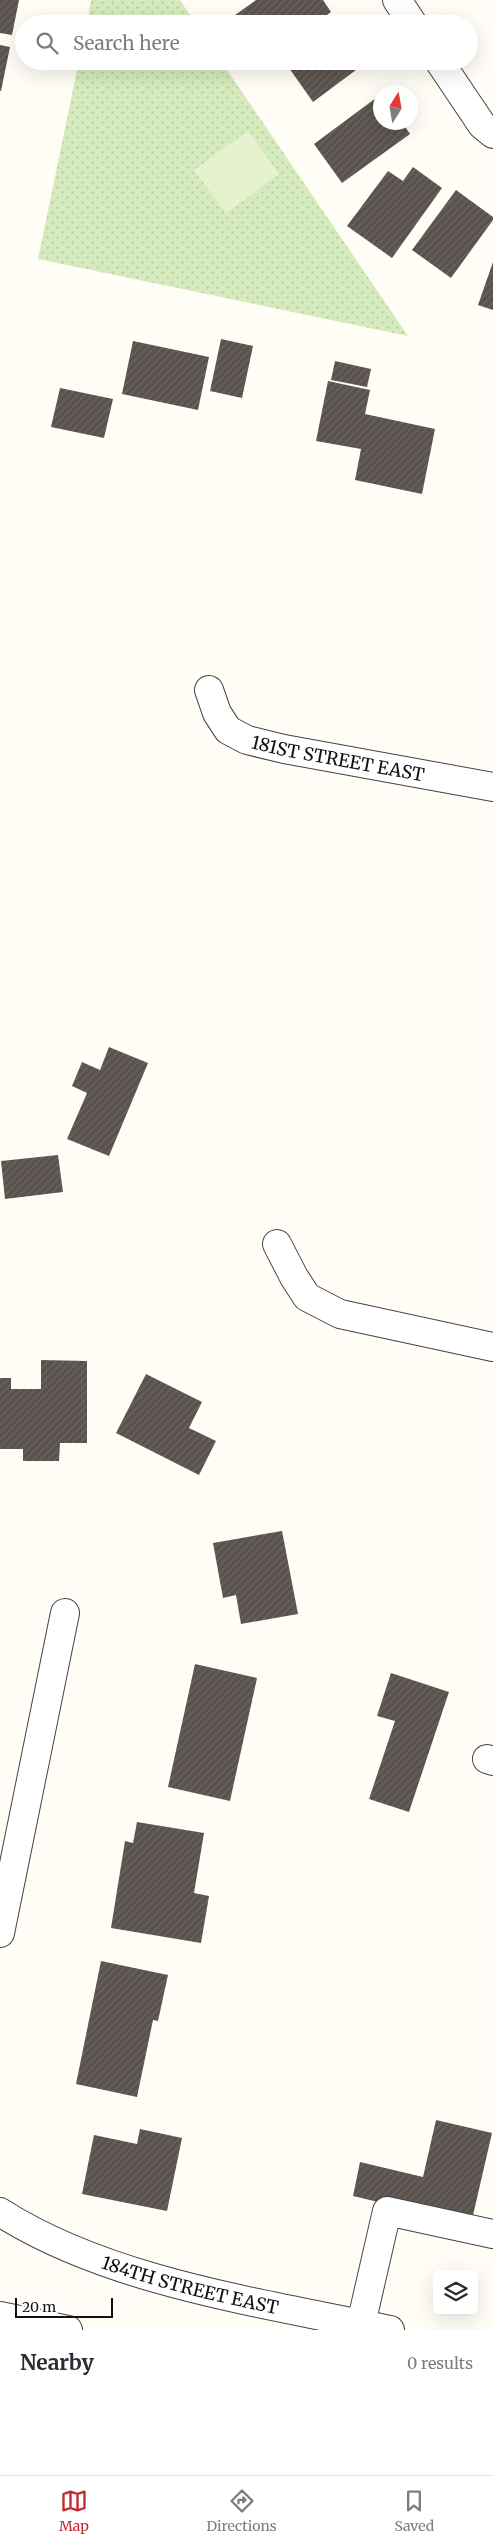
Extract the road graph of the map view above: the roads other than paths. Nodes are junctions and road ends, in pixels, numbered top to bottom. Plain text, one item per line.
1 (397, 0) edge
2 (407, 15) edge
3 (445, 70) edge
4 (493, 134) edge
5 (209, 690) dead end
6 (493, 787) edge
7 (277, 1244) dead end
8 (493, 1347) edge
9 (65, 1613) dead end
10 (0, 1933) edge
11 (0, 2212) edge
12 (493, 2234) edge
13 (0, 2316) edge
14 (361, 2324) junction
15 (68, 2330) edge
16 (390, 2330) edge

1 - 2 street
3 - 4 street
5 - 6 street, 181ST STREET EAST
7 - 8 street
9 - 10 street
11 - 14 street, 184TH STREET EAST
12 - 14 street
13 - 15 street
14 - 16 street, 184TH STREET EAST

